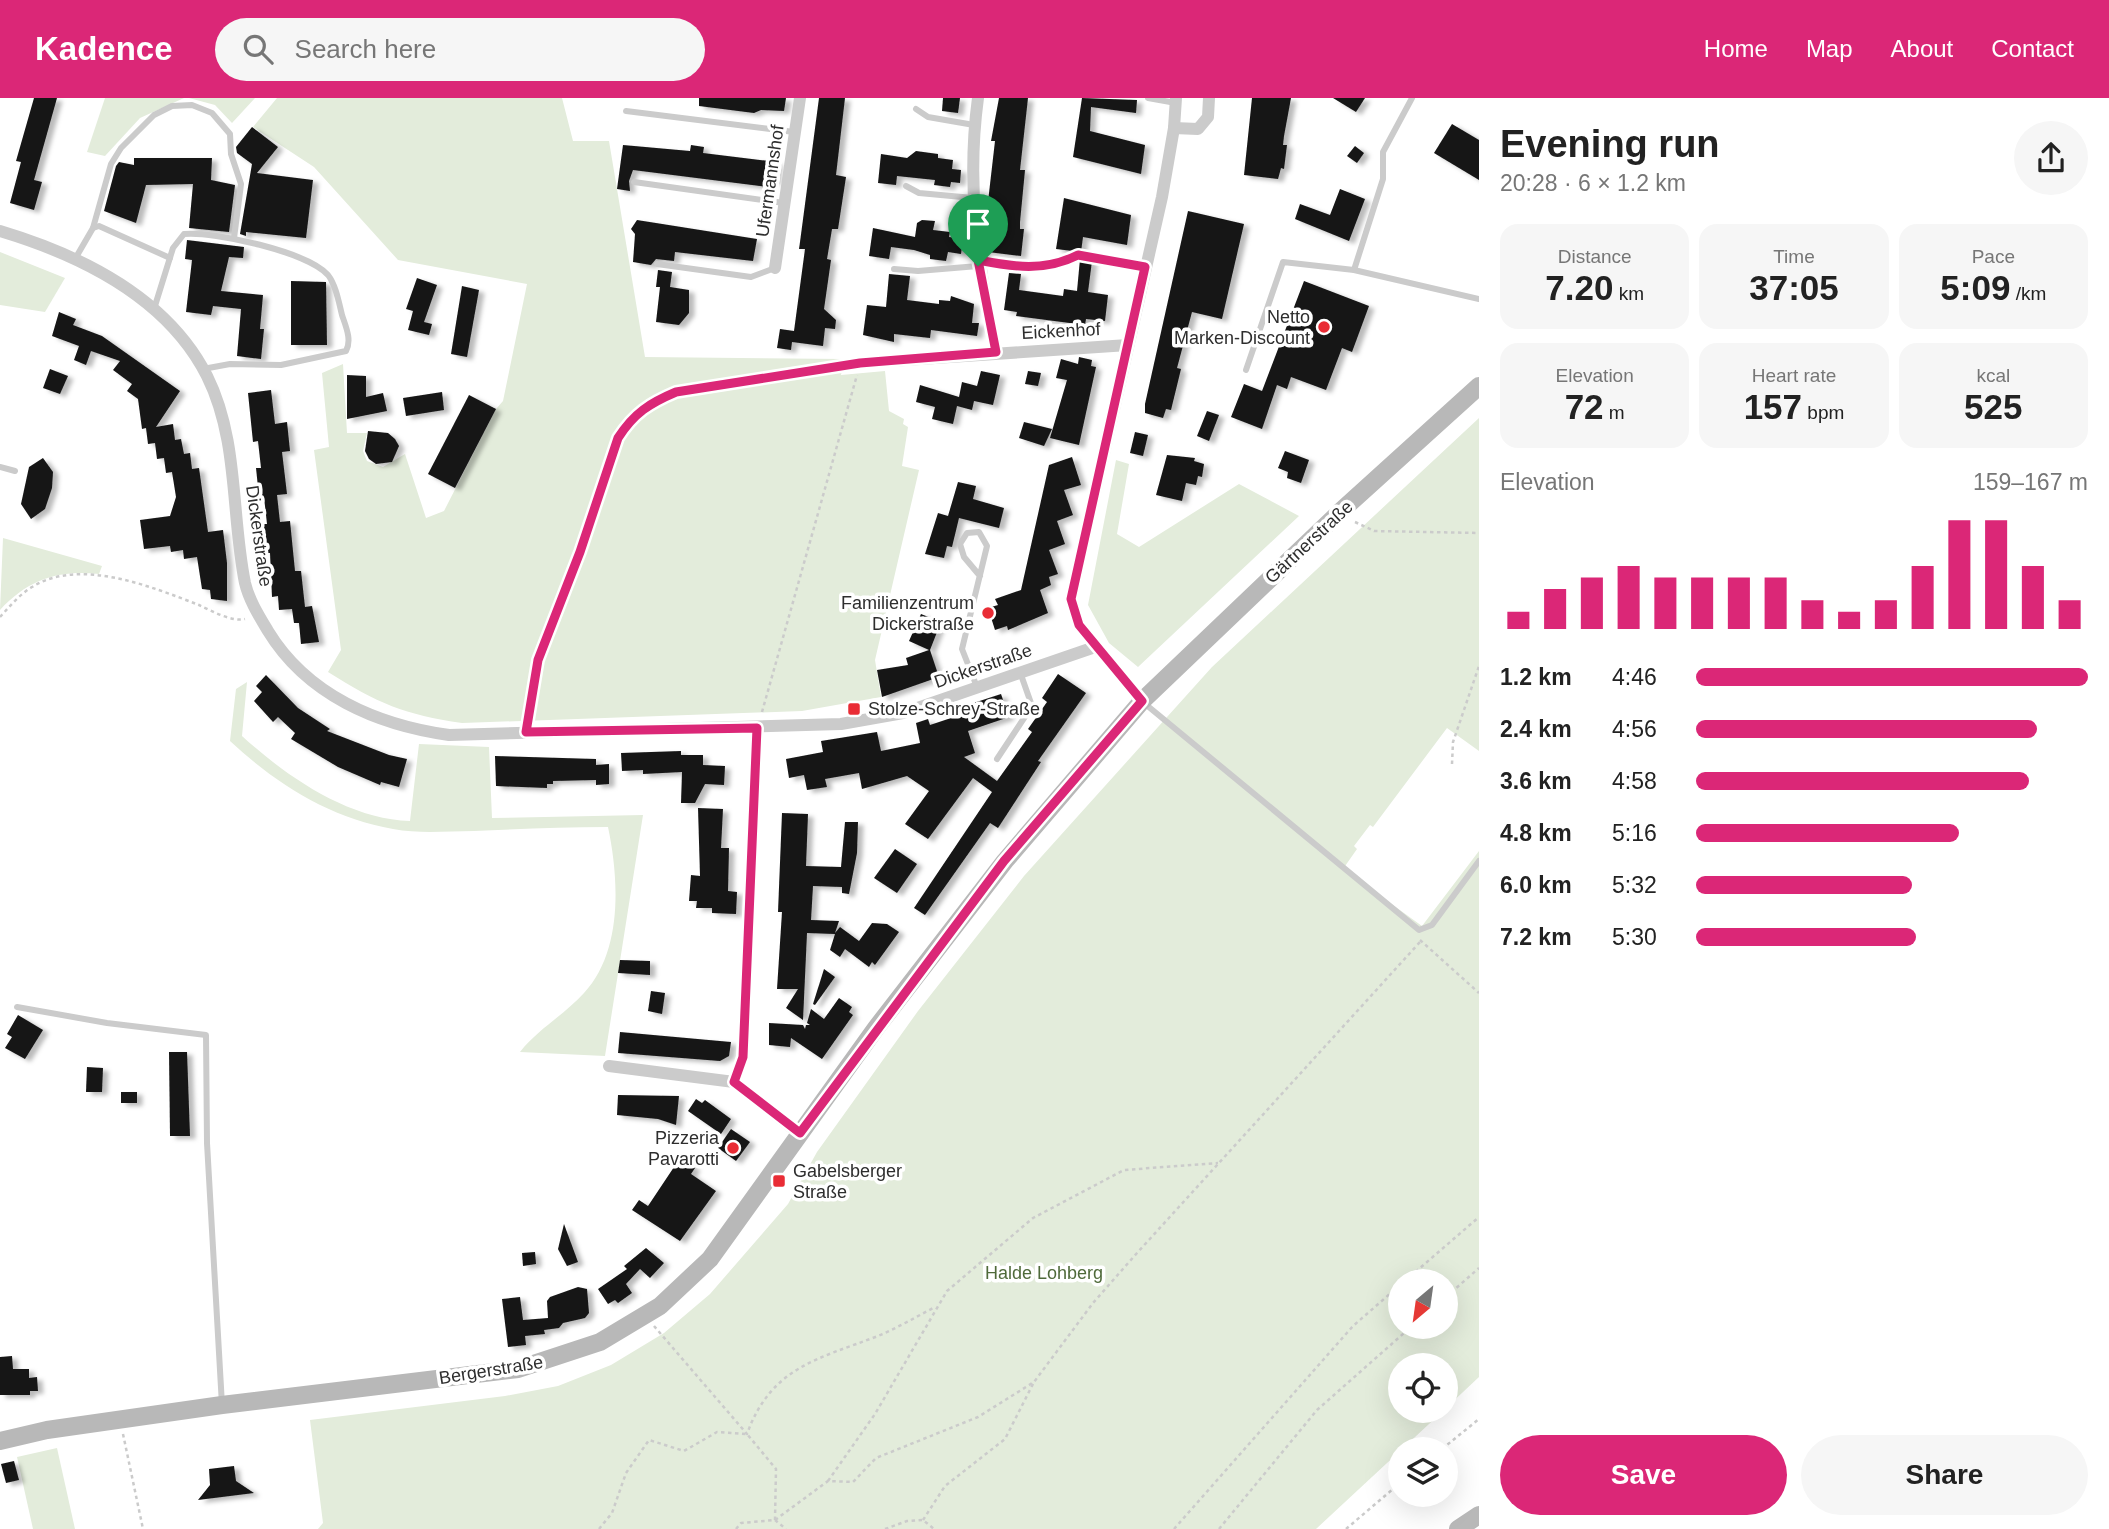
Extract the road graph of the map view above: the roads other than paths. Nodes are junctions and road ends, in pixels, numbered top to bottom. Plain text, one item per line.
1 (800, 98) edge
2 (978, 98) edge
3 (1148, 98) edge
4 (1209, 98) edge
5 (1412, 98) edge
6 (1176, 100) edge
7 (916, 109) dead end
8 (626, 111) dead end
9 (974, 125) junction
10 (1174, 128) junction
11 (794, 132) junction
12 (634, 182) dead end
13 (906, 186) dead end
14 (973, 198) junction
15 (784, 203) junction
16 (93, 228) junction
17 (0, 231) edge
18 (233, 237) junction
19 (170, 258) junction
20 (75, 259) junction
21 (978, 263) junction
22 (657, 264) dead end
23 (775, 268) joint
24 (894, 269) dead end
25 (1354, 270) junction
26 (1479, 299) edge
27 (153, 310) junction
28 (1128, 345) junction
29 (996, 352) junction
30 (860, 363) road end
31 (203, 369) junction
32 (1246, 370) dead end
33 (1479, 386) edge
34 (0, 467) edge
35 (15, 471) dead end
36 (980, 576) junction
37 (1095, 647) junction
38 (1020, 672) junction
39 (977, 687) junction
40 (1142, 701) junction
41 (757, 728) junction
42 (997, 760) dead end
43 (1479, 861) edge
44 (17, 1007) dead end
45 (609, 1066) dead end
46 (734, 1082) junction
47 (800, 1133) junction
48 (222, 1405) junction
49 (0, 1441) edge
50 (1479, 1515) edge
51 (1458, 1529) edge

1 - 11 street, Ufermannshof
2 - 9 street
3 - 6 lane
4 - 10 street
5 - 25 lane
6 - 10 street
7 - 9 lane
8 - 11 lane
9 - 14 street
10 - 28 street
11 - 15 street, Ufermannshof
12 - 15 lane
13 - 14 lane
14 - 21 street
15 - 23 street, Ufermannshof
16 - 18 lane
16 - 19 lane
16 - 20 lane
17 - 20 street, Dickerstraße
18 - 19 lane
18 - 31 lane
19 - 27 lane
20 - 27 street, Dickerstraße
21 - 24 lane
21 - 29 street
22 - 23 lane
25 - 26 lane
25 - 32 lane
27 - 31 street, Dickerstraße
28 - 29 street, Eickenhof
28 - 37 street
29 - 30 street, Eickenhof
31 - 41 street, Dickerstraße
33 - 40 main road, Gärtnerstraße
34 - 35 lane
36 - 36 lane
36 - 39 lane
37 - 38 street, Dickerstraße
37 - 40 street
38 - 39 street, Dickerstraße
38 - 42 lane
39 - 41 street, Dickerstraße
40 - 43 lane
40 - 47 main road, Bergerstraße
41 - 46 street
44 - 48 lane
45 - 46 street
46 - 47 street
47 - 48 main road, Bergerstraße
48 - 49 main road, Bergerstraße
50 - 51 main road

